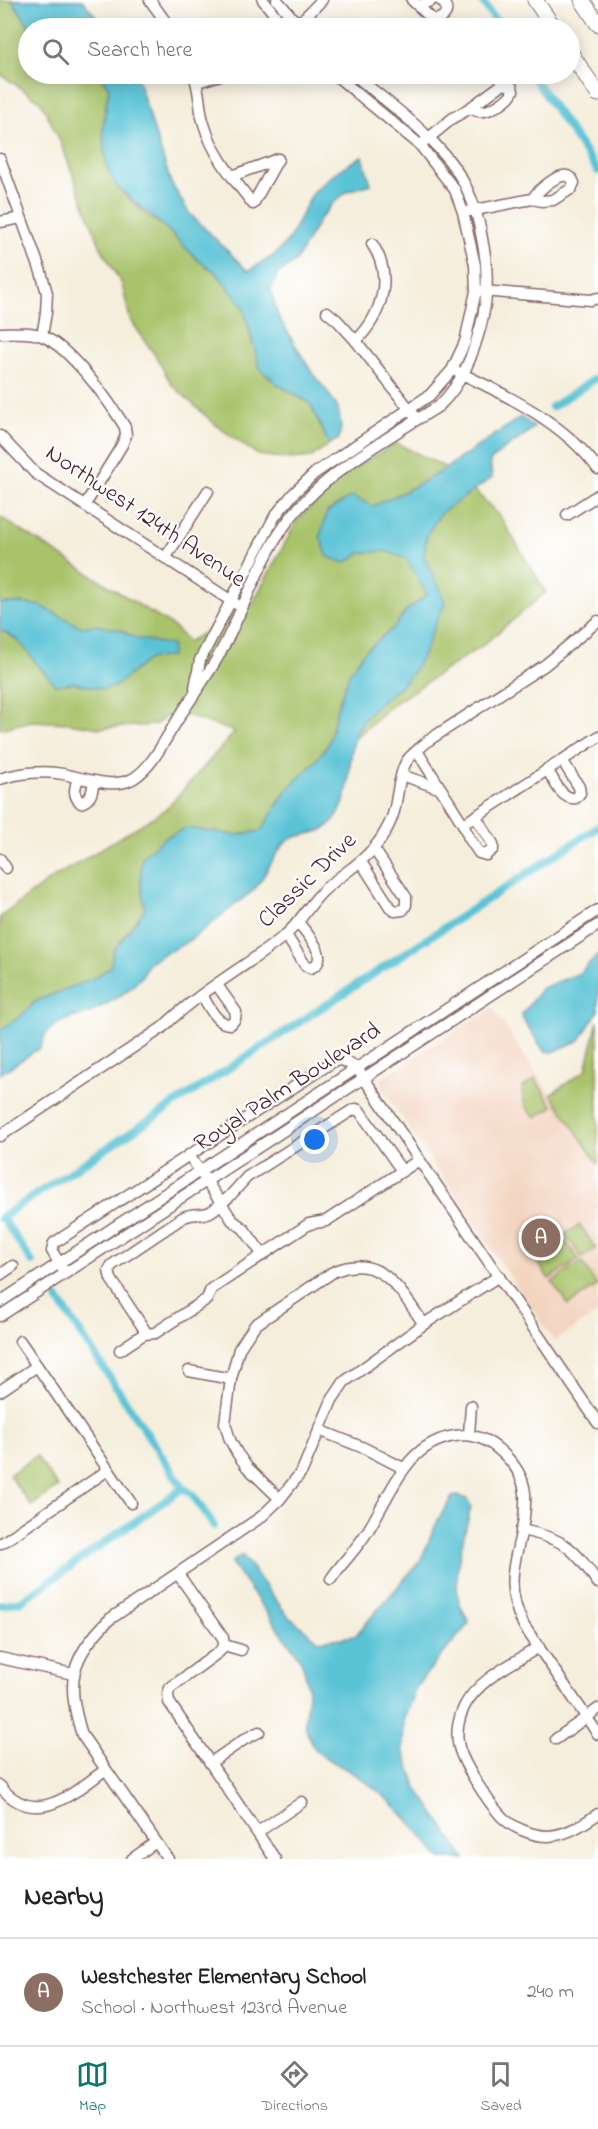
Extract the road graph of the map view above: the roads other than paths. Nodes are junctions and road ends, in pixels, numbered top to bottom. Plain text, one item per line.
1 (150, 0) edge
2 (263, 0) edge
3 (278, 0) edge
4 (322, 0) edge
5 (432, 0) edge
6 (440, 0) edge
7 (535, 0) edge
8 (582, 0) edge
9 (416, 3) edge
10 (163, 18) edge
11 (277, 18) edge
12 (291, 18) edge
13 (305, 18) edge
14 (431, 18) edge
15 (441, 18) edge
16 (547, 18) edge
17 (598, 24) edge
18 (580, 67) edge
19 (196, 84) edge
20 (347, 84) edge
21 (363, 84) edge
22 (598, 94) edge
23 (470, 108) dead end
24 (424, 142) junction
25 (0, 159) edge
26 (232, 176) junction
27 (531, 199) dead end
28 (475, 210) junction
29 (463, 212) junction
30 (21, 218) junction
31 (0, 222) edge
32 (372, 244) dead end
33 (476, 291) junction
34 (488, 292) junction
35 (598, 298) edge
36 (327, 312) dead end
37 (0, 333) edge
38 (42, 336) junction
39 (356, 342) junction
40 (452, 369) junction
41 (463, 375) junction
42 (410, 409) junction
43 (417, 420) junction
44 (0, 436) edge
45 (598, 469) edge
46 (208, 491) dead end
47 (598, 495) edge
48 (85, 505) junction
49 (567, 515) dead end
50 (166, 557) junction
51 (230, 601) junction
52 (242, 607) junction
53 (598, 621) edge
54 (193, 694) junction
55 (598, 737) edge
56 (417, 751) junction
57 (562, 760) junction
58 (547, 769) junction
59 (402, 775) junction
60 (78, 778) junction
61 (0, 779) edge
62 (94, 781) junction
63 (441, 789) junction
64 (476, 817) junction
65 (464, 824) junction
66 (374, 849) junction
67 (361, 861) junction
68 (598, 910) edge
69 (298, 922) junction
70 (598, 925) edge
71 (285, 935) junction
72 (217, 986) junction
73 (202, 995) junction
74 (357, 1068) junction
75 (363, 1078) junction
76 (0, 1136) edge
77 (189, 1155) junction
78 (419, 1160) junction
79 (200, 1171) junction
80 (402, 1171) junction
81 (207, 1181) junction
82 (221, 1203) junction
83 (263, 1255) junction
84 (58, 1264) junction
85 (13, 1266) dead end
86 (65, 1274) junction
87 (0, 1275) edge
88 (499, 1276) junction
89 (0, 1302) edge
90 (0, 1316) edge
91 (424, 1324) junction
92 (144, 1334) junction
93 (20, 1341) dead end
94 (120, 1350) dead end
95 (37, 1366) junction
96 (189, 1371) dead end
97 (231, 1379) junction
98 (0, 1391) edge
99 (471, 1406) dead end
100 (598, 1422) edge
101 (319, 1430) junction
102 (469, 1434) junction
103 (403, 1468) junction
104 (108, 1470) junction
105 (280, 1499) junction
106 (131, 1503) dead end
107 (521, 1530) junction
108 (0, 1543) edge
109 (178, 1574) junction
110 (331, 1579) dead end
111 (598, 1583) edge
112 (224, 1646) junction
113 (539, 1647) junction
114 (241, 1650) dead end
115 (0, 1658) edge
116 (73, 1674) junction
117 (598, 1709) edge
118 (586, 1717) junction
119 (259, 1732) dead end
120 (598, 1734) edge
121 (556, 1739) dead end
122 (210, 1763) junction
123 (105, 1770) junction
124 (0, 1786) edge
125 (302, 1802) dead end
126 (598, 1814) edge
127 (258, 1832) junction
128 (156, 1842) junction
129 (165, 1856) edge
130 (132, 1859) edge
131 (153, 1859) edge
132 (275, 1859) edge

1 - 10 street
2 - 11 street
3 - 12 street
4 - 13 street
5 - 9 street
6 - 15 street
7 - 16 highway
8 - 17 highway
9 - 14 street
18 - 22 highway
19 - 26 street
20 - 24 street
21 - 24 street
23 - 24 street
24 - 28 street
24 - 29 street
25 - 30 street
26 - 26 street
27 - 28 street
28 - 29 street
28 - 34 street
29 - 33 street
30 - 31 street
30 - 38 street
32 - 39 street
33 - 34 street
33 - 40 street
34 - 35 street
34 - 41 street
36 - 39 street
37 - 38 street
38 - 48 street
39 - 42 street
40 - 41 street
40 - 42 street
41 - 43 street
41 - 45 street
42 - 43 street
42 - 51 street
43 - 52 street
44 - 48 street, Northwest 124th Avenue
46 - 50 street
47 - 49 street
48 - 50 street, Northwest 124th Avenue
50 - 51 street, Northwest 124th Avenue
51 - 52 street, Northwest 124th Avenue
51 - 54 street
52 - 54 street
53 - 56 street, Classic Drive
54 - 62 street
55 - 57 street
56 - 59 street, Classic Drive
56 - 63 street
57 - 58 street
57 - 58 street
58 - 64 street
59 - 63 street
59 - 66 street, Classic Drive
60 - 61 street
60 - 62 street
60 - 62 street
63 - 65 street
64 - 65 street
64 - 65 street
66 - 67 street, Classic Drive
66 - 67 street
67 - 69 street, Classic Drive
68 - 74 street, Royal Palm Boulevard
69 - 71 street, Classic Drive
69 - 71 street
70 - 75 street, Royal Palm Boulevard
71 - 72 street, Classic Drive
72 - 73 street, Classic Drive
72 - 73 street
73 - 76 street, Classic Drive
74 - 75 street
74 - 77 street
74 - 79 street, Royal Palm Boulevard
75 - 78 street
75 - 81 street, Royal Palm Boulevard
77 - 79 street
77 - 84 street
78 - 80 street
78 - 88 street
79 - 81 street
79 - 84 street, Royal Palm Boulevard
80 - 82 street
80 - 83 street
81 - 82 street
81 - 86 street, Royal Palm Boulevard
82 - 83 street
82 - 92 street
83 - 92 street
84 - 86 street
84 - 89 street, Royal Palm Boulevard
85 - 87 street
86 - 90 street, Royal Palm Boulevard
88 - 91 street
88 - 100 street
91 - 97 street
91 - 101 street
92 - 94 street
93 - 95 street
95 - 98 street
95 - 104 street
96 - 97 street
97 - 105 street
99 - 102 street
101 - 103 street
101 - 105 street
102 - 103 street
102 - 107 street
103 - 110 street
104 - 106 street
104 - 108 street
105 - 109 street
107 - 111 street
107 - 113 street
109 - 112 street
109 - 116 street
112 - 114 street
112 - 122 street
113 - 118 street
113 - 126 street
115 - 116 street
116 - 123 street
117 - 118 street
118 - 120 street
118 - 121 street
119 - 122 street
122 - 127 street
123 - 124 street
123 - 128 street
125 - 127 street
127 - 132 street
128 - 129 street
128 - 130 street
129 - 131 street

